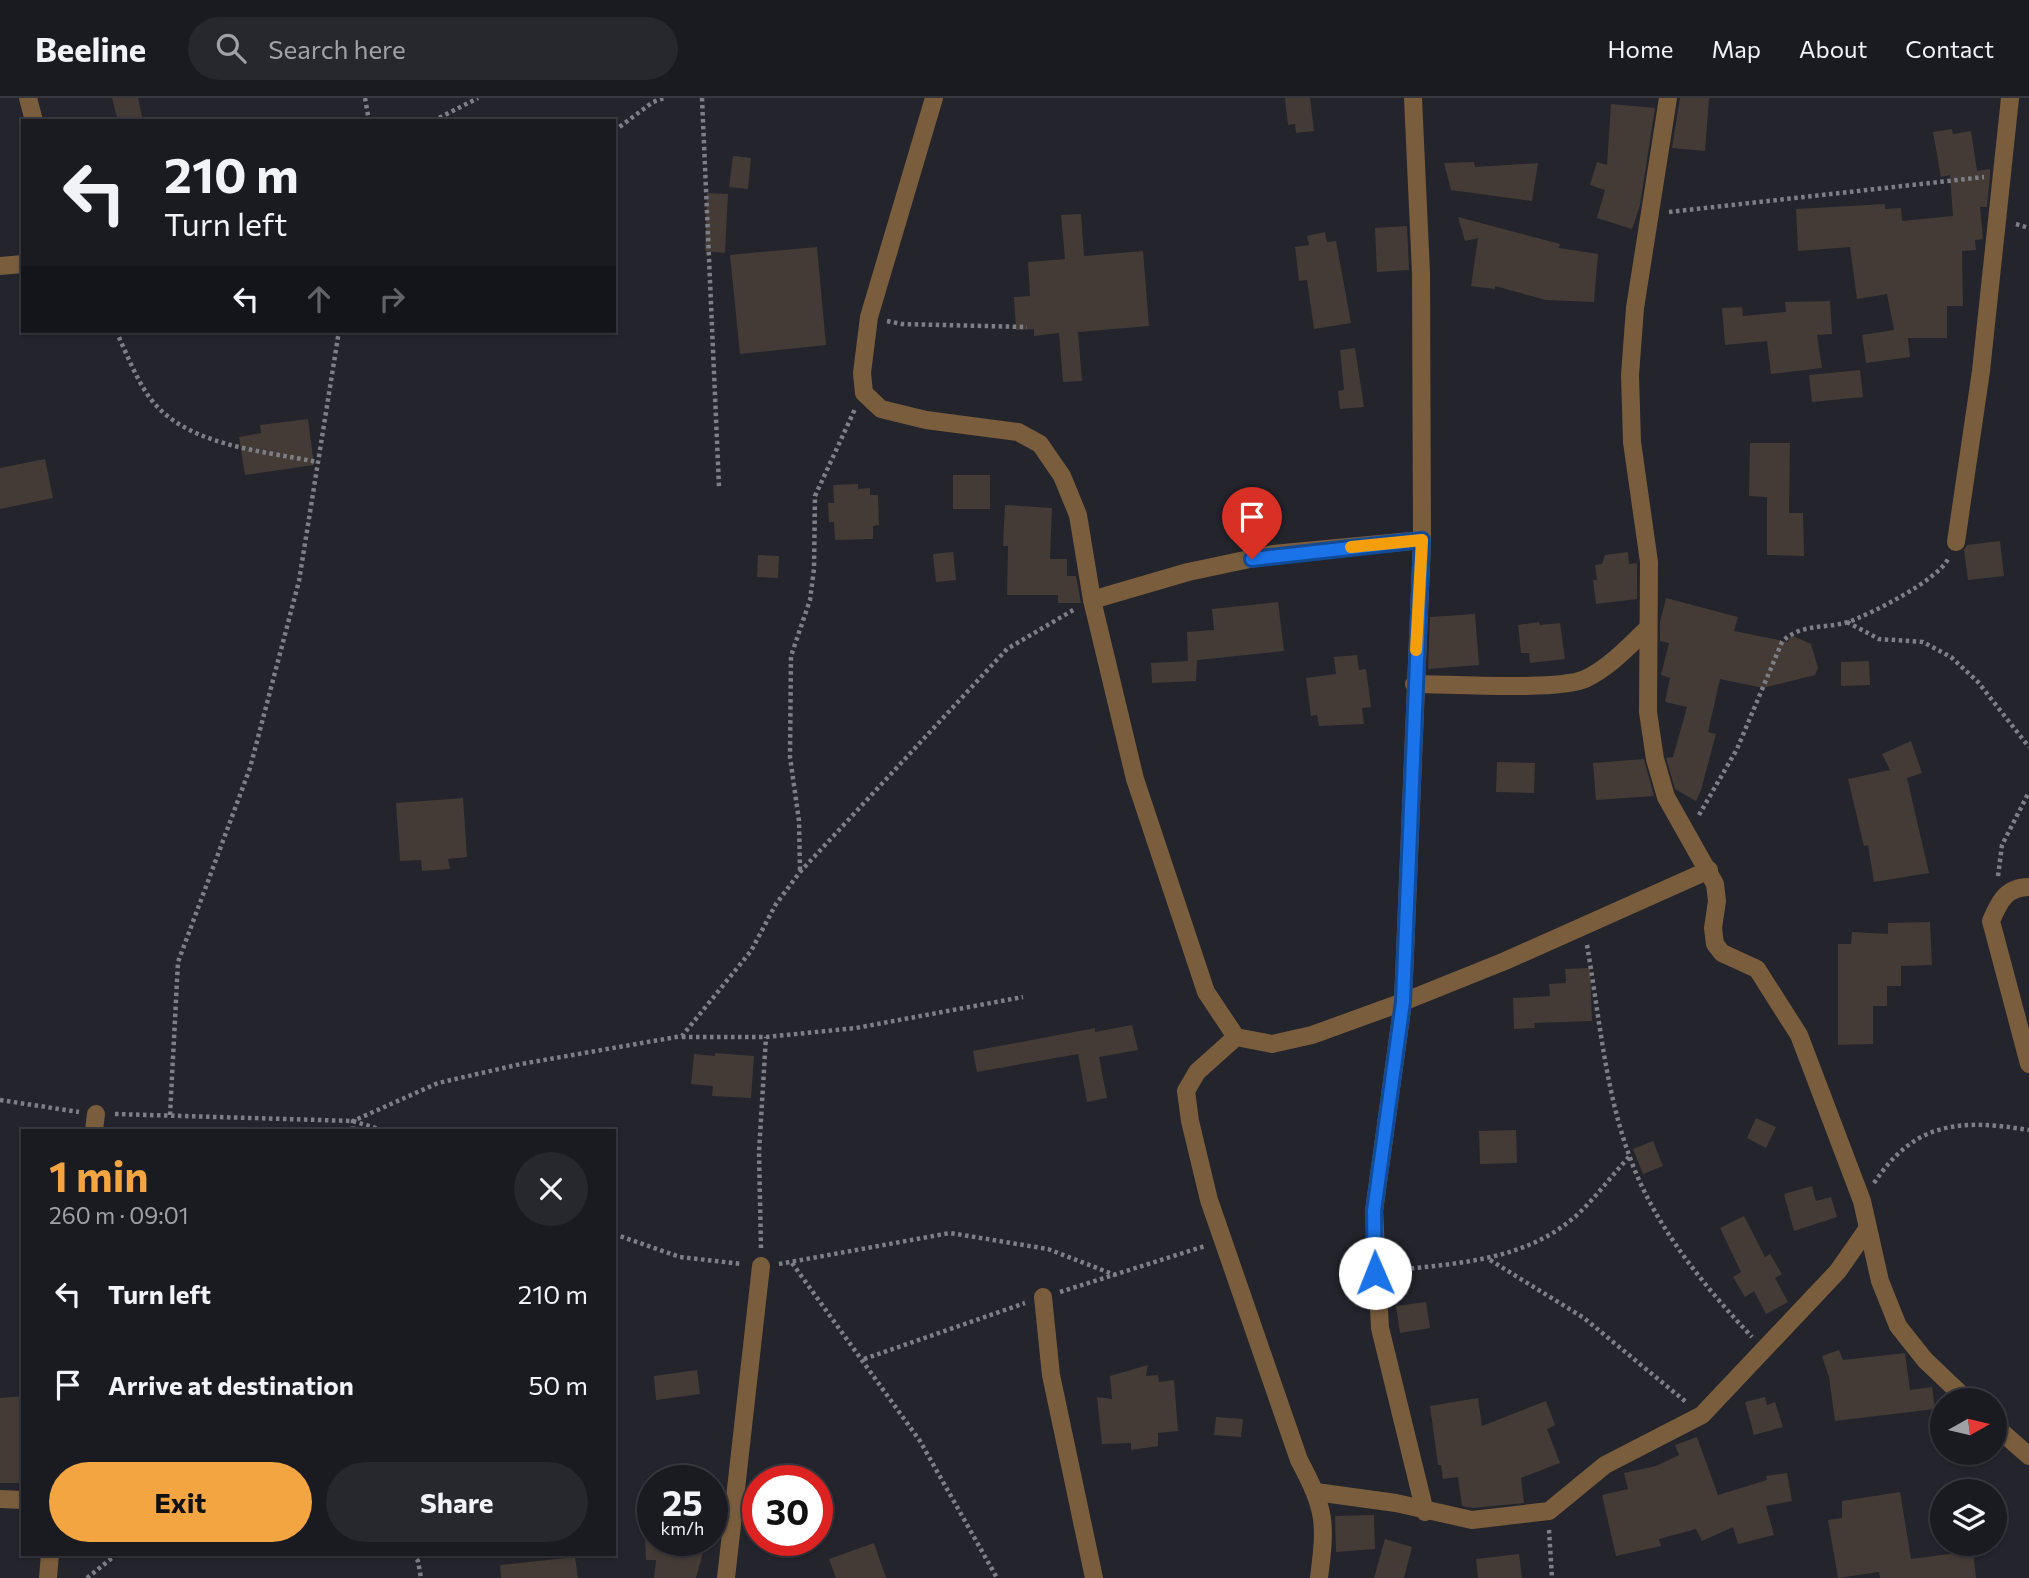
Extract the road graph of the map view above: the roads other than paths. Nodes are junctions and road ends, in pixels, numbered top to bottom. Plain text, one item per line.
1 (28, 98) edge
2 (934, 98) edge
3 (1413, 98) edge
4 (1668, 98) edge
5 (2010, 98) edge
6 (33, 119) edge
7 (21, 264) edge
8 (0, 266) edge
9 (1422, 540) junction
10 (1956, 542) road end
11 (1091, 600) junction
12 (1648, 628) junction
13 (1414, 684) junction
14 (1709, 870) junction
15 (2029, 887) edge
16 (1403, 1002) junction
17 (1236, 1037) junction
18 (2029, 1064) edge
19 (1868, 1228) junction
20 (761, 1266) road end
21 (1043, 1297) dead end
22 (1954, 1388) edge
23 (2007, 1437) edge
24 (2029, 1456) edge
25 (1316, 1492) junction
26 (0, 1499) edge
27 (21, 1500) edge
28 (1425, 1512) junction
29 (50, 1556) edge
30 (48, 1578) edge
31 (726, 1578) edge
32 (1094, 1578) edge
33 (1318, 1578) edge

1 - 6 street
2 - 11 street
3 - 9 street
4 - 12 street
5 - 10 street
7 - 8 street
9 - 11 street
9 - 13 street
11 - 17 street
12 - 13 street
12 - 14 street
13 - 16 street
14 - 16 street
14 - 19 street
15 - 18 street
16 - 17 street
16 - 28 street
17 - 25 street
19 - 22 street
19 - 28 street
20 - 31 street
21 - 32 street
23 - 24 street
25 - 28 street
25 - 33 street
26 - 27 street
29 - 30 street

